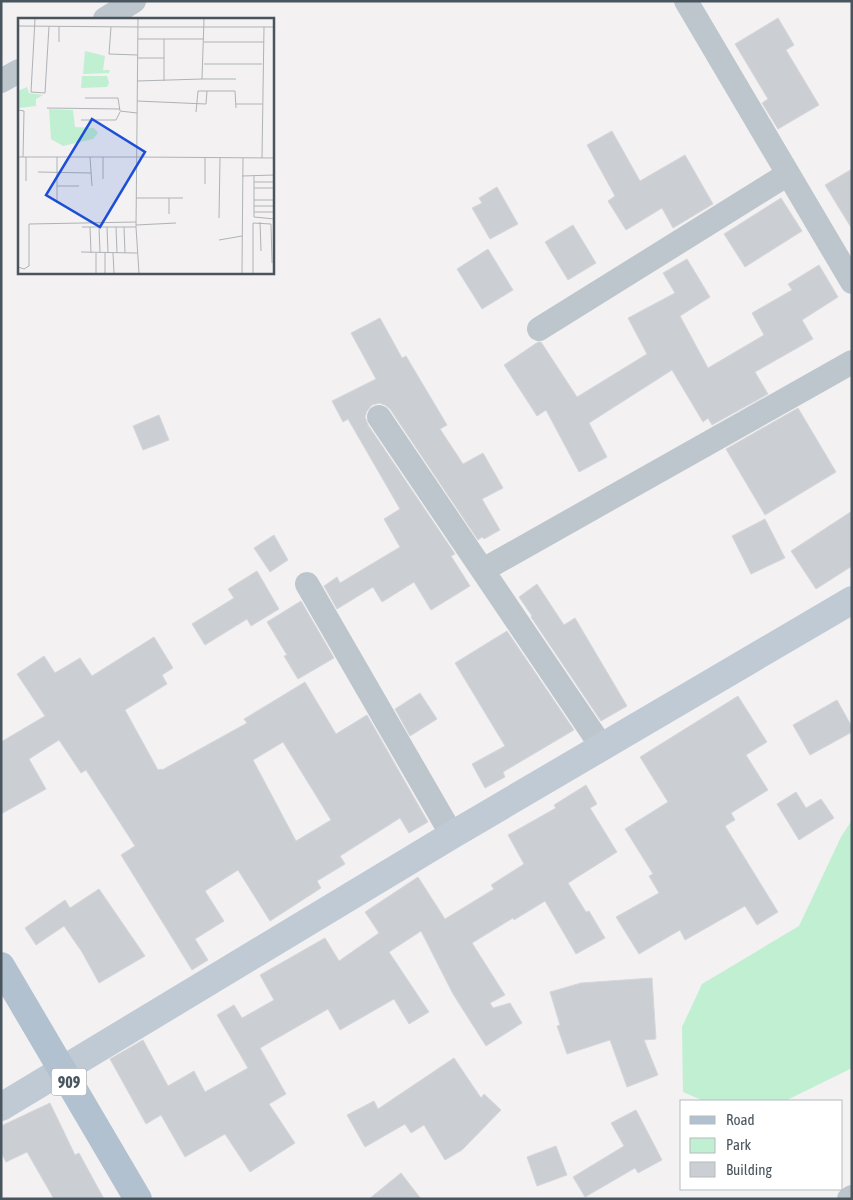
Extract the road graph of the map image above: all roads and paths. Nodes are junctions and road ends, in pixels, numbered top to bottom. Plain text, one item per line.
1 (134, 1) edge
2 (686, 1) edge
3 (107, 18) edge
4 (18, 72) edge
5 (1, 81) edge
6 (788, 174) junction
7 (852, 282) edge
8 (539, 329) dead end
9 (852, 362) edge
10 (379, 417) dead end
11 (483, 570) junction
12 (307, 584) dead end
13 (852, 600) edge
14 (602, 747) junction
15 (452, 835) junction
16 (1, 966) edge
17 (63, 1071) junction
18 (1, 1107) edge
19 (138, 1199) edge

1 - 3 street
2 - 6 street
4 - 5 street
6 - 7 street
6 - 8 street
9 - 11 street
10 - 11 street
11 - 14 street
12 - 15 street
13 - 14 street
14 - 15 street
15 - 17 street
16 - 17 main road, 909
17 - 18 street
17 - 19 main road, 909

